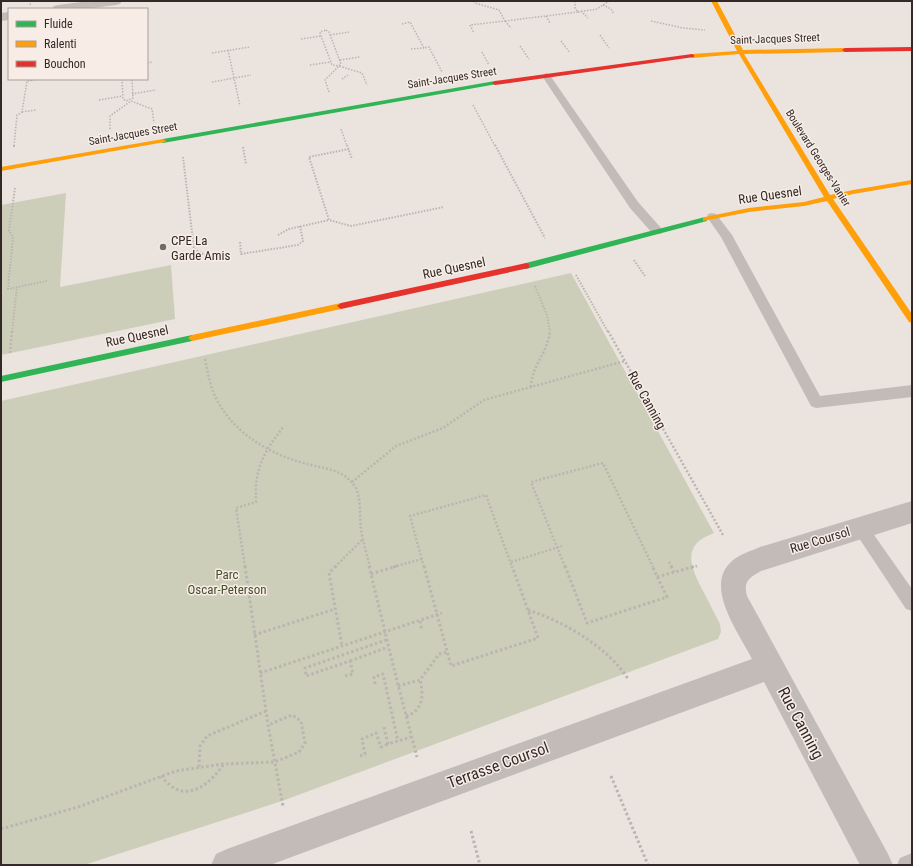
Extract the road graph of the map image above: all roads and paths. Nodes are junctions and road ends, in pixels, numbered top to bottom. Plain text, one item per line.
1 (31, 1) edge
2 (116, 1) edge
3 (474, 1) edge
4 (575, 1) edge
5 (616, 1) edge
6 (714, 1) edge
7 (30, 5) dead end
8 (603, 5) junction
9 (65, 8) edge
10 (581, 11) junction
11 (578, 12) junction
12 (614, 14) dead end
13 (546, 16) junction
14 (588, 18) dead end
15 (505, 21) junction
16 (651, 21) dead end
17 (550, 23) dead end
18 (402, 24) dead end
19 (511, 28) dead end
20 (707, 30) dead end
21 (349, 32) dead end
22 (474, 32) dead end
23 (330, 35) junction
24 (600, 35) dead end
25 (321, 36) junction
26 (301, 39) dead end
27 (561, 41) dead end
28 (520, 46) dead end
29 (250, 47) dead end
30 (424, 48) junction
31 (411, 49) dead end
32 (912, 49) edge
33 (228, 50) junction
34 (612, 51) dead end
35 (482, 52) dead end
36 (741, 52) junction
37 (212, 53) dead end
38 (572, 56) dead end
39 (360, 57) dead end
40 (340, 60) junction
41 (153, 62) dead end
42 (331, 62) junction
43 (531, 62) dead end
44 (148, 63) edge
45 (310, 65) dead end
46 (339, 66) junction
47 (490, 68) dead end
48 (362, 73) dead end
49 (348, 74) dead end
50 (252, 75) dead end
51 (444, 75) dead end
52 (546, 76) junction
53 (234, 78) junction
54 (342, 79) dead end
55 (34, 80) edge
56 (122, 80) edge
57 (132, 80) edge
58 (325, 80) dead end
59 (212, 82) dead end
60 (156, 90) dead end
61 (132, 94) junction
62 (122, 96) junction
63 (99, 100) dead end
64 (130, 101) junction
65 (472, 103) dead end
66 (152, 109) dead end
67 (36, 110) dead end
68 (240, 110) dead end
69 (22, 112) junction
70 (340, 127) dead end
71 (110, 133) dead end
72 (243, 144) dead end
73 (14, 149) dead end
74 (349, 149) junction
75 (183, 155) dead end
76 (352, 159) dead end
77 (246, 164) dead end
78 (1, 169) edge
79 (912, 182) edge
80 (15, 185) dead end
81 (828, 198) junction
82 (444, 207) dead end
83 (712, 217) junction
84 (329, 220) junction
85 (300, 226) junction
86 (657, 231) junction
87 (278, 235) dead end
88 (545, 239) dead end
89 (240, 242) dead end
90 (194, 249) junction
91 (205, 255) dead end
92 (190, 257) dead end
93 (632, 257) dead end
94 (574, 270) dead end
95 (645, 276) dead end
96 (47, 281) dead end
97 (533, 282) dead end
98 (17, 287) junction
99 (912, 320) edge
100 (10, 353) dead end
101 (204, 355) dead end
102 (625, 361) junction
103 (1, 379) edge
104 (531, 387) junction
105 (912, 391) edge
106 (481, 396) dead end
107 (484, 400) junction
108 (284, 426) dead end
109 (267, 449) junction
110 (352, 482) junction
111 (912, 512) edge
112 (860, 527) junction
113 (723, 535) dead end
114 (363, 539) junction
115 (562, 546) dead end
116 (557, 548) junction
117 (422, 560) junction
118 (511, 562) junction
119 (669, 562) dead end
120 (697, 566) dead end
121 (674, 572) junction
122 (371, 574) junction
123 (657, 577) junction
124 (734, 579) joint
125 (912, 603) edge
126 (336, 608) junction
127 (528, 610) junction
128 (442, 614) dead end
129 (437, 615) junction
130 (420, 621) junction
131 (422, 630) dead end
132 (384, 632) junction
133 (254, 635) junction
134 (386, 640) junction
135 (342, 646) junction
136 (388, 647) junction
137 (448, 652) junction
138 (350, 661) junction
139 (770, 666) junction
140 (260, 673) junction
141 (346, 676) dead end
142 (628, 679) dead end
143 (420, 680) junction
144 (375, 684) dead end
145 (398, 686) junction
146 (266, 711) junction
147 (406, 716) junction
148 (268, 725) junction
149 (384, 727) dead end
150 (411, 737) junction
151 (398, 741) junction
152 (388, 744) junction
153 (360, 756) dead end
154 (416, 757) dead end
155 (275, 762) junction
156 (223, 764) junction
157 (199, 767) junction
158 (161, 776) junction
159 (611, 776) dead end
160 (283, 806) dead end
161 (1, 829) edge
162 (471, 831) dead end
163 (912, 863) edge
164 (227, 865) edge
165 (480, 865) edge
166 (648, 865) edge
167 (877, 865) edge
168 (908, 865) edge

1 - 7 path
2 - 9 street
3 - 15 path
4 - 11 path
5 - 8 path
6 - 36 street, Boulevard Georges-Vanier
8 - 10 path
8 - 12 path
10 - 11 path
10 - 14 path
11 - 13 path
13 - 15 path
13 - 17 path
15 - 19 path
15 - 22 path
16 - 20 path
18 - 30 path
21 - 23 path
23 - 25 path
23 - 40 path
24 - 34 path
25 - 26 path
25 - 42 path
27 - 38 path
28 - 43 path
29 - 33 path
30 - 31 path
30 - 51 path
32 - 36 street, Saint-Jacques Street
33 - 37 path
33 - 53 path
35 - 47 path
36 - 52 street, Saint-Jacques Street
36 - 81 street, Boulevard Georges-Vanier
39 - 40 path
40 - 46 path
41 - 44 path
42 - 45 path
42 - 46 path
46 - 48 path
46 - 58 path
49 - 54 path
50 - 53 path
52 - 78 street, Saint-Jacques Street
52 - 86 lane
53 - 59 path
53 - 68 path
55 - 69 path
56 - 62 path
57 - 61 path
60 - 61 path
61 - 64 path
62 - 63 path
62 - 64 path
64 - 66 path
64 - 71 path
65 - 88 path
67 - 69 path
69 - 73 path
70 - 74 path
72 - 77 path
74 - 76 path
74 - 84 path
75 - 90 path
79 - 81 street, Rue Quesnel
80 - 98 path
81 - 83 street, Rue Quesnel
81 - 99 street, Boulevard Georges-Vanier
82 - 84 path
83 - 86 street, Rue Quesnel
83 - 105 lane
84 - 85 path
85 - 87 path
85 - 89 path
86 - 103 street, Rue Quesnel
90 - 91 path
90 - 92 path
93 - 95 path
94 - 102 path, Rue Canning
96 - 98 path
97 - 104 path
98 - 100 path
101 - 109 path
102 - 104 path
102 - 113 path, Rue Canning
104 - 107 path
106 - 107 path
107 - 110 path
108 - 109 path
109 - 110 path
109 - 133 path
110 - 114 path
111 - 112 street, Rue Coursol
112 - 124 street, Rue Coursol
112 - 125 lane
114 - 122 path
114 - 126 path
115 - 116 path
116 - 118 path
116 - 123 path
116 - 123 path
117 - 118 path
117 - 122 path
117 - 129 path
118 - 127 path
119 - 121 path
120 - 121 path
121 - 123 path
122 - 132 path
124 - 139 street, Rue Canning
126 - 133 path
126 - 135 path
127 - 137 path
127 - 142 path
128 - 129 path
129 - 130 path
129 - 137 path
130 - 131 path
130 - 132 path
132 - 134 path
132 - 135 path
133 - 140 path
134 - 136 path
134 - 138 path
135 - 140 path
136 - 138 path
136 - 145 path
137 - 143 path
138 - 141 path
139 - 164 street, Terrasse Coursol
139 - 167 street, Rue Canning
140 - 146 path
143 - 145 path
143 - 147 path
144 - 151 path
145 - 147 path
146 - 148 path
146 - 157 path
147 - 150 path
148 - 155 path
148 - 155 path
149 - 152 path
150 - 151 path
150 - 154 path
151 - 152 path
152 - 153 path
155 - 156 path
155 - 160 path
156 - 157 path
156 - 158 path
157 - 158 path
158 - 161 path
159 - 166 path
162 - 165 path
163 - 168 lane

